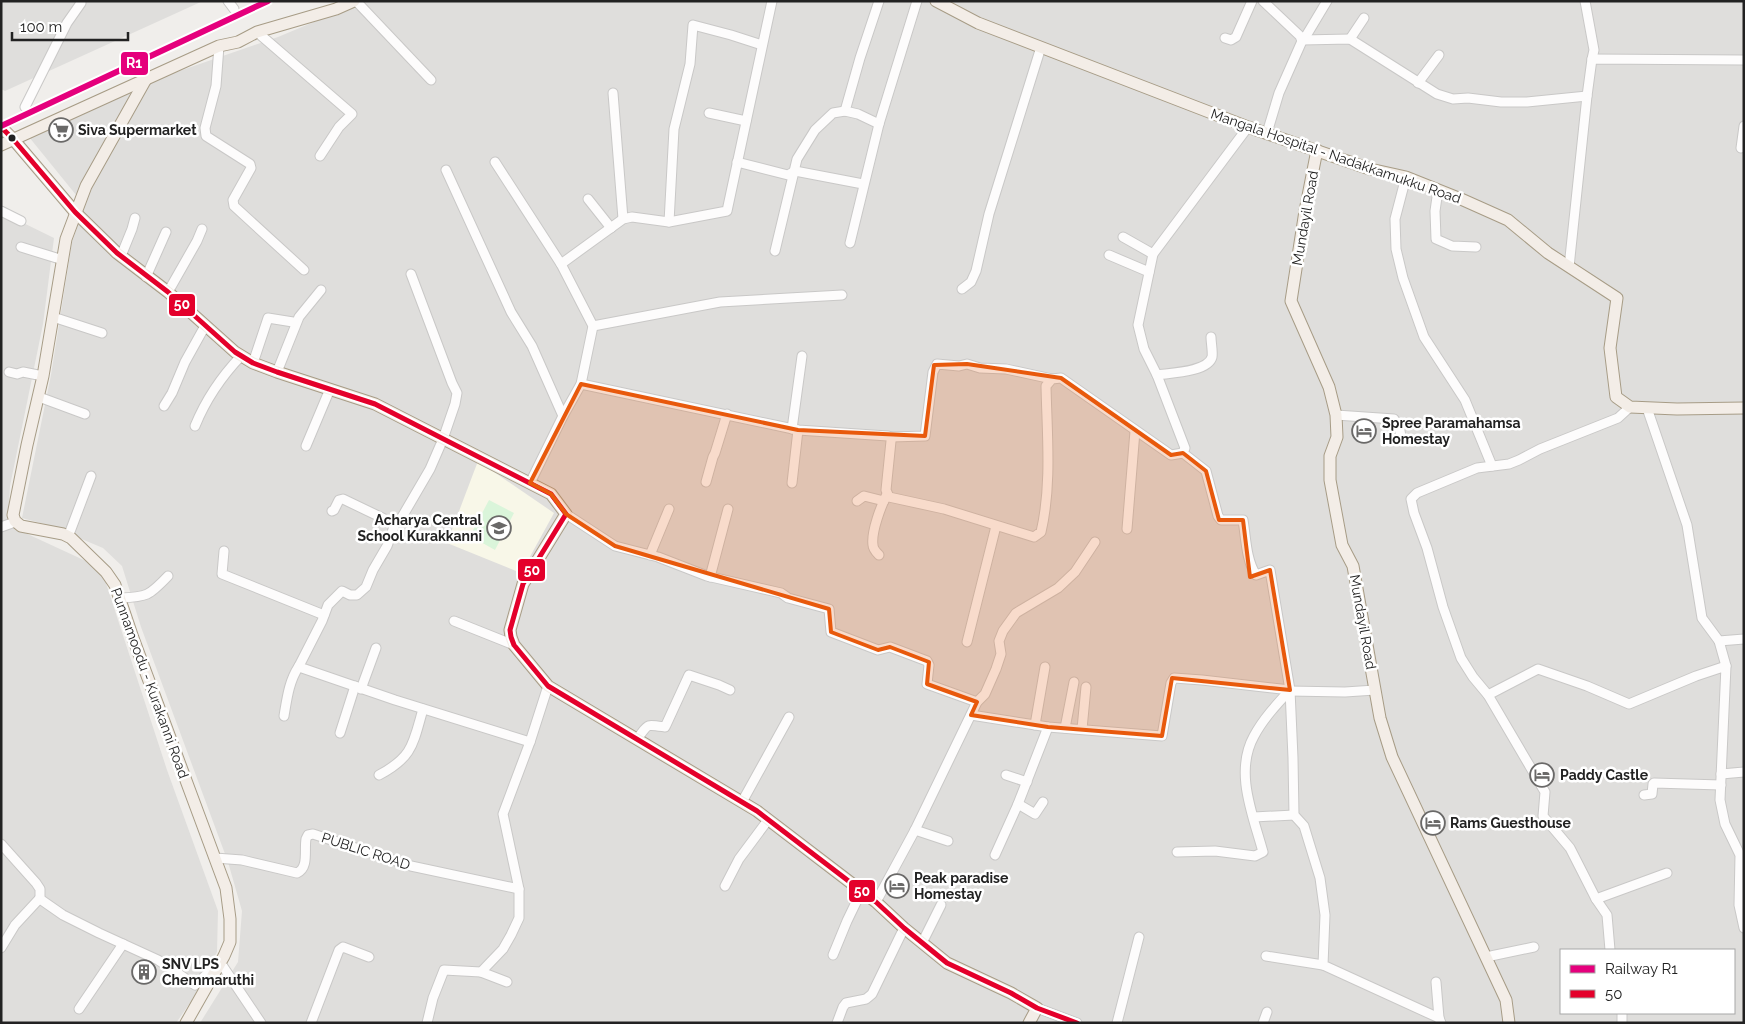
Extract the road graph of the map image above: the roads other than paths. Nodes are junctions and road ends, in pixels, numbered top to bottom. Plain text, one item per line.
1 (80, 1) edge
2 (355, 1) edge
3 (772, 1) edge
4 (879, 1) edge
5 (917, 1) edge
6 (936, 1) edge
7 (1252, 1) edge
8 (1263, 1) edge
9 (1327, 1) edge
10 (1585, 1) edge
11 (1364, 18) dead end
12 (257, 32) junction
13 (1225, 38) dead end
14 (1350, 38) junction
15 (1302, 40) junction
16 (762, 45) junction
17 (219, 46) junction
18 (1040, 47) junction
19 (1439, 55) dead end
20 (1592, 59) junction
21 (1744, 60) edge
22 (146, 79) junction
23 (431, 80) dead end
24 (1418, 82) junction
25 (613, 93) dead end
26 (1586, 96) junction
27 (25, 106) dead end
28 (844, 111) junction
29 (709, 113) dead end
30 (746, 121) junction
31 (879, 124) junction
32 (1744, 126) edge
33 (1, 127) edge
34 (1248, 127) junction
35 (1268, 133) junction
36 (13, 139) junction
37 (1, 145) edge
38 (1741, 148) dead end
39 (1318, 150) junction
40 (320, 156) dead end
41 (495, 162) dead end
42 (737, 162) junction
43 (446, 170) dead end
44 (795, 171) junction
45 (1406, 177) junction
46 (863, 184) junction
47 (1438, 190) junction
48 (588, 199) dead end
49 (1, 210) edge
50 (76, 212) junction
51 (135, 218) dead end
52 (623, 219) junction
53 (21, 221) dead end
54 (669, 222) junction
55 (611, 228) junction
56 (202, 229) dead end
57 (166, 232) dead end
58 (1123, 237) dead end
59 (850, 243) dead end
60 (21, 247) dead end
61 (1476, 247) dead end
62 (775, 251) dead end
63 (1153, 254) junction
64 (1109, 255) dead end
65 (121, 256) junction
66 (63, 260) junction
67 (561, 264) junction
68 (1569, 268) junction
69 (304, 270) dead end
70 (1150, 272) junction
71 (411, 274) dead end
72 (146, 278) junction
73 (962, 289) dead end
74 (321, 290) dead end
75 (168, 292) junction
76 (842, 295) dead end
77 (53, 317) junction
78 (292, 322) dead end
79 (205, 326) junction
80 (593, 326) junction
81 (102, 333) dead end
82 (1211, 337) dead end
83 (241, 356) junction
84 (802, 356) dead end
85 (253, 363) junction
86 (9, 372) dead end
87 (277, 372) junction
88 (1157, 375) junction
89 (43, 376) junction
90 (1052, 379) junction
91 (581, 384) junction
92 (330, 389) junction
93 (39, 397) junction
94 (164, 406) dead end
95 (1630, 407) junction
96 (1647, 408) junction
97 (1744, 408) edge
98 (85, 414) dead end
99 (728, 414) junction
100 (1336, 415) junction
101 (563, 416) junction
102 (195, 426) dead end
103 (795, 429) junction
104 (1135, 431) junction
105 (1400, 436) dead end
106 (891, 437) junction
107 (443, 439) junction
108 (306, 446) dead end
109 (1183, 453) junction
110 (1492, 466) junction
111 (91, 476) dead end
112 (706, 482) dead end
113 (530, 483) junction
114 (792, 483) dead end
115 (885, 498) junction
116 (857, 501) dead end
117 (669, 509) dead end
118 (728, 509) dead end
119 (332, 511) dead end
120 (566, 514) junction
121 (15, 522) junction
122 (395, 524) junction
123 (996, 526) junction
124 (1, 527) edge
125 (1127, 529) dead end
126 (68, 537) junction
127 (1095, 542) dead end
128 (224, 551) dead end
129 (650, 555) junction
130 (879, 555) dead end
131 (168, 576) dead end
132 (710, 577) junction
133 (120, 598) junction
134 (324, 615) junction
135 (454, 621) dead end
136 (1744, 639) edge
137 (1719, 641) junction
138 (967, 642) dead end
139 (514, 645) junction
140 (376, 648) dead end
141 (299, 666) junction
142 (1045, 666) dead end
143 (1726, 666) junction
144 (1074, 682) dead end
145 (548, 686) junction
146 (1086, 687) dead end
147 (358, 688) junction
148 (730, 690) dead end
149 (1290, 690) junction
150 (1375, 690) junction
151 (1488, 695) junction
152 (977, 702) junction
153 (423, 709) junction
154 (971, 714) junction
155 (284, 716) dead end
156 (789, 717) dead end
157 (1035, 725) junction
158 (1048, 727) junction
159 (1065, 728) junction
160 (1082, 729) junction
161 (340, 733) dead end
162 (637, 739) junction
163 (530, 742) junction
164 (1744, 772) edge
165 (1721, 774) junction
166 (379, 775) dead end
167 (1006, 775) dead end
168 (1027, 782) junction
169 (1721, 785) junction
170 (1644, 795) dead end
171 (742, 802) junction
172 (1043, 802) dead end
173 (1018, 804) junction
174 (1294, 815) junction
175 (1254, 817) junction
176 (768, 820) junction
177 (915, 830) junction
178 (948, 841) dead end
179 (1, 844) edge
180 (1177, 852) dead end
181 (995, 855) dead end
182 (215, 858) junction
183 (1667, 873) dead end
184 (724, 886) dead end
185 (519, 889) junction
186 (861, 892) junction
187 (40, 898) junction
188 (1596, 899) junction
189 (876, 902) junction
190 (941, 905) dead end
191 (904, 928) junction
192 (1744, 928) edge
193 (1138, 937) dead end
194 (922, 943) junction
195 (123, 944) junction
196 (1534, 947) dead end
197 (1, 948) edge
198 (1610, 949) edge
199 (834, 955) dead end
200 (1266, 956) dead end
201 (369, 957) dead end
202 (1486, 957) junction
203 (220, 962) junction
204 (1323, 965) junction
205 (481, 972) junction
206 (507, 982) dead end
207 (1436, 982) dead end
208 (1037, 1008) junction
209 (78, 1009) dead end
210 (1267, 1012) dead end
211 (1440, 1020) edge
212 (186, 1023) edge
213 (262, 1023) edge
214 (310, 1023) edge
215 (427, 1023) edge
216 (837, 1023) edge
217 (1029, 1023) edge
218 (1077, 1023) edge
219 (1117, 1023) edge
220 (1263, 1023) edge
221 (1509, 1023) edge

1 - 27 street
2 - 12 main road
2 - 23 street
3 - 16 street
4 - 28 street
5 - 31 street
6 - 18 main road, Mangala Hospital - Nadakkamukku Road
7 - 13 street
8 - 15 street
9 - 15 street
10 - 20 street
11 - 14 street
12 - 17 main road
12 - 40 street
14 - 15 street
14 - 24 street
15 - 35 street
16 - 30 street
16 - 54 street
17 - 22 main road
17 - 69 street
18 - 34 main road, Mangala Hospital - Nadakkamukku Road
18 - 73 street
19 - 24 street
20 - 21 street
20 - 26 street
22 - 36 main road
22 - 50 main road
24 - 26 street
25 - 52 street
26 - 68 street
28 - 31 street
28 - 44 street
29 - 30 street
30 - 42 street
31 - 46 street
32 - 38 street
33 - 36 main road
34 - 35 main road, Mangala Hospital - Nadakkamukku Road
34 - 63 street
35 - 39 main road, Mangala Hospital - Nadakkamukku Road
36 - 37 main road
36 - 50 main road
39 - 45 main road, Mangala Hospital - Nadakkamukku Road
39 - 100 main road, Mundayil Road
41 - 67 street
42 - 44 street
42 - 54 street
43 - 101 street
44 - 46 street
44 - 62 street
45 - 47 main road, Mangala Hospital - Nadakkamukku Road
45 - 110 street
46 - 59 street
47 - 61 street
47 - 68 main road, Mangala Hospital - Nadakkamukku Road
48 - 55 street
49 - 53 street
50 - 65 main road
50 - 66 main road
51 - 65 street
52 - 54 street
52 - 55 street
55 - 67 street
56 - 75 street
57 - 72 street
58 - 63 street
60 - 66 street
63 - 70 street
64 - 70 street
65 - 72 main road
66 - 77 main road
67 - 80 street
68 - 95 main road, Mangala Hospital - Nadakkamukku Road
70 - 88 street
71 - 107 street
72 - 75 main road
74 - 87 street
75 - 79 main road
76 - 80 street
77 - 81 street
77 - 89 main road
78 - 85 street
79 - 83 main road
79 - 94 street
80 - 91 street
82 - 88 street
83 - 85 main road
83 - 102 street
84 - 103 street
85 - 87 main road
86 - 89 street
87 - 92 main road
88 - 109 street
89 - 93 main road
90 - 104 street
90 - 106 street
90 - 123 street
91 - 99 street
91 - 101 street
92 - 107 main road
92 - 108 street
93 - 98 street
93 - 121 main road
95 - 96 main road
95 - 110 street
96 - 97 main road
96 - 137 street
99 - 103 street
99 - 112 street
100 - 105 street
100 - 150 main road, Mundayil Road
101 - 113 street
103 - 106 street
103 - 114 street
104 - 109 street
104 - 125 street
106 - 115 street
107 - 113 main road
107 - 122 street
109 - 149 street
110 - 151 street
111 - 126 street
113 - 120 main road
115 - 116 street
115 - 123 street
115 - 130 street
117 - 129 street
118 - 132 street
119 - 122 street
120 - 129 street
120 - 139 main road
121 - 124 street
121 - 126 main road, Punnamoodu - Kurakanni Road
122 - 134 street
123 - 138 street
126 - 133 main road, Punnamoodu - Kurakanni Road
127 - 152 street
128 - 134 street
129 - 132 street
131 - 133 street
132 - 152 street
133 - 182 main road, Punnamoodu - Kurakanni Road
134 - 141 street
135 - 139 street
136 - 137 street
137 - 143 street
139 - 145 main road
140 - 147 street
141 - 147 street
141 - 155 street
142 - 157 street
143 - 151 street
143 - 165 street
144 - 159 street
145 - 162 main road
145 - 163 street
146 - 160 street
147 - 153 street
147 - 161 street
148 - 162 street
149 - 150 street
149 - 160 street
149 - 174 street
149 - 175 street
150 - 202 main road, Mundayil Road
151 - 188 street
152 - 154 street
153 - 163 street
153 - 166 street
154 - 157 street
154 - 177 street
156 - 171 street
157 - 158 street
158 - 159 street
158 - 168 street
159 - 160 street
162 - 171 main road
163 - 185 street
164 - 165 street
165 - 169 street
167 - 168 street
168 - 173 street
169 - 170 street
169 - 192 street
171 - 176 main road
172 - 173 street
173 - 181 street
174 - 175 street
174 - 204 street
175 - 180 street
176 - 184 street
176 - 186 main road
177 - 178 street
177 - 189 street
179 - 187 street
182 - 185 street, PUBLIC ROAD
182 - 203 main road, Punnamoodu - Kurakanni Road
183 - 188 street
185 - 205 street
186 - 189 main road
186 - 199 street
187 - 195 street
187 - 197 street
188 - 198 street
189 - 191 main road
190 - 194 street
191 - 194 main road
191 - 216 street
193 - 219 street
194 - 208 main road
195 - 203 street
195 - 209 street
196 - 202 street
200 - 204 street
201 - 214 street
202 - 221 main road, Mundayil Road
203 - 212 main road, Punnamoodu - Kurakanni Road
203 - 213 street
204 - 211 street
205 - 206 street
205 - 215 street
207 - 211 street
208 - 217 main road
208 - 218 street
210 - 220 street

